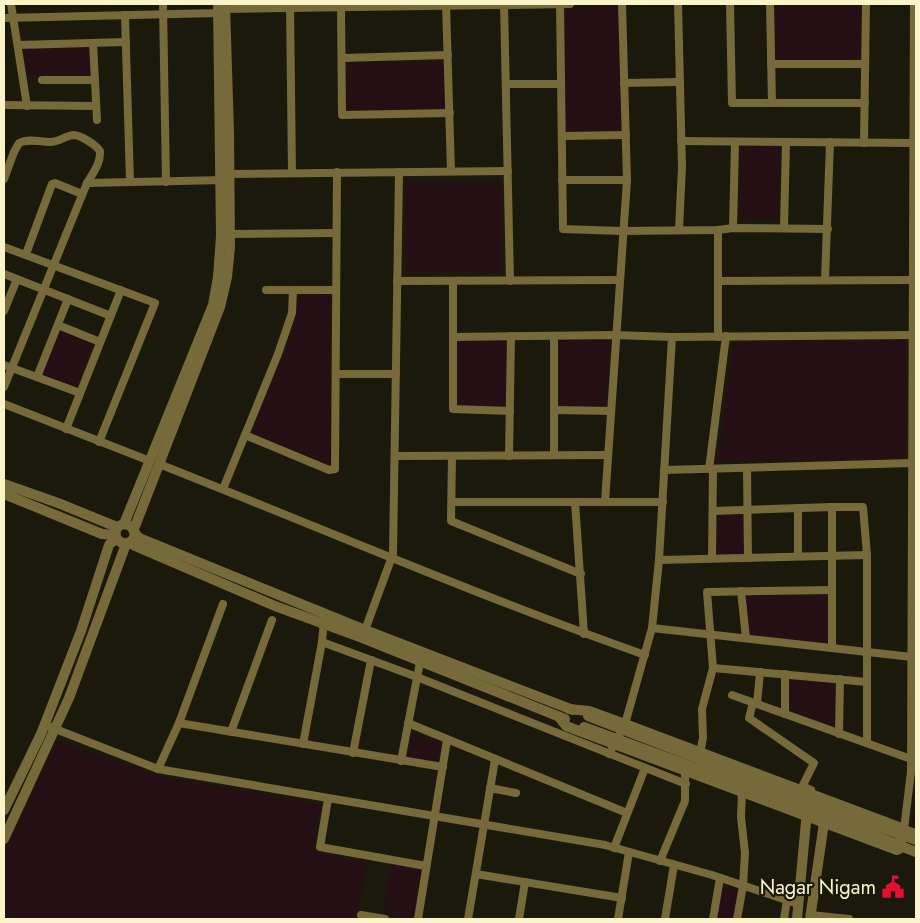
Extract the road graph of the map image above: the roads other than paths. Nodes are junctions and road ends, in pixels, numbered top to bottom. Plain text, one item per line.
1 (11, 4) edge
2 (163, 4) edge
3 (560, 4) edge
4 (570, 4) edge
5 (622, 4) edge
6 (678, 4) edge
7 (730, 4) edge
8 (770, 4) edge
9 (866, 4) edge
10 (914, 4) edge
11 (446, 5) edge
12 (504, 5) edge
13 (290, 6) edge
14 (398, 6) edge
15 (222, 7) edge
16 (341, 8) junction
17 (163, 14) junction
18 (125, 15) junction
19 (4, 18) edge
20 (14, 18) junction
21 (126, 42) junction
22 (93, 43) junction
23 (18, 45) junction
24 (448, 55) junction
25 (342, 58) junction
26 (771, 64) junction
27 (865, 64) junction
28 (42, 80) dead end
29 (95, 80) junction
30 (680, 82) junction
31 (624, 83) junction
32 (506, 84) junction
33 (561, 84) junction
34 (772, 103) junction
35 (865, 104) junction
36 (4, 105) edge
37 (27, 106) junction
38 (96, 106) junction
39 (450, 113) junction
40 (97, 120) dead end
41 (626, 135) junction
42 (562, 136) junction
43 (681, 142) junction
44 (735, 142) junction
45 (786, 142) junction
46 (830, 142) junction
47 (864, 142) junction
48 (913, 143) junction
49 (451, 171) junction
50 (508, 171) junction
51 (337, 172) junction
52 (399, 172) junction
53 (292, 173) junction
54 (225, 177) junction
55 (4, 178) edge
56 (562, 180) junction
57 (627, 180) junction
58 (130, 182) junction
59 (166, 182) junction
60 (86, 183) junction
61 (82, 194) junction
62 (734, 228) junction
63 (784, 228) junction
64 (828, 229) junction
65 (680, 230) junction
66 (718, 230) junction
67 (622, 231) junction
68 (336, 233) junction
69 (230, 234) junction
70 (4, 247) edge
71 (26, 254) junction
72 (53, 264) junction
73 (223, 266) junction
74 (4, 274) edge
75 (17, 280) junction
76 (510, 280) junction
77 (619, 280) junction
78 (825, 280) junction
79 (913, 280) junction
80 (397, 281) junction
81 (453, 281) junction
82 (719, 281) junction
83 (42, 289) junction
84 (121, 290) junction
85 (266, 290) dead end
86 (293, 290) junction
87 (336, 290) junction
88 (68, 300) junction
89 (5, 306) edge
90 (110, 316) junction
91 (58, 325) junction
92 (615, 335) junction
93 (913, 335) junction
94 (511, 336) junction
95 (554, 336) junction
96 (722, 336) junction
97 (453, 337) junction
98 (672, 337) junction
99 (100, 342) junction
100 (8, 366) edge
101 (336, 374) junction
102 (396, 374) junction
103 (37, 377) junction
104 (4, 387) edge
105 (80, 393) junction
106 (4, 404) edge
107 (554, 410) junction
108 (510, 411) junction
109 (610, 411) junction
110 (66, 429) junction
111 (245, 435) junction
112 (99, 442) junction
113 (554, 455) junction
114 (608, 455) junction
115 (395, 456) junction
116 (452, 456) junction
117 (509, 456) junction
118 (155, 462) junction
119 (912, 463) junction
120 (747, 468) junction
121 (711, 469) junction
122 (664, 470) junction
123 (4, 484) edge
124 (223, 489) junction
125 (4, 494) edge
126 (452, 502) junction
127 (575, 502) junction
128 (605, 502) junction
129 (663, 502) junction
130 (832, 507) junction
131 (798, 508) junction
132 (748, 510) junction
133 (712, 511) junction
134 (118, 531) junction
135 (134, 531) junction
136 (128, 543) junction
137 (832, 555) junction
138 (866, 555) junction
139 (798, 556) junction
140 (392, 558) junction
141 (712, 558) junction
142 (748, 558) junction
143 (659, 560) junction
144 (580, 574) junction
145 (832, 590) junction
146 (741, 591) junction
147 (223, 604) dead end
148 (324, 619) junction
149 (272, 620) dead end
150 (652, 628) junction
151 (365, 630) junction
152 (584, 634) junction
153 (710, 634) junction
154 (746, 638) junction
155 (322, 642) junction
156 (832, 648) junction
157 (867, 652) junction
158 (645, 656) junction
159 (421, 657) junction
160 (912, 657) junction
161 (370, 660) junction
162 (713, 668) junction
163 (760, 672) junction
164 (785, 674) junction
165 (417, 677) junction
166 (840, 679) junction
167 (867, 682) junction
168 (732, 695) dead end
169 (755, 703) junction
170 (569, 709) junction
171 (785, 714) junction
172 (558, 717) junction
173 (179, 723) junction
174 (408, 723) junction
175 (626, 724) junction
176 (44, 725) junction
177 (55, 730) junction
178 (231, 732) junction
179 (839, 734) junction
180 (447, 740) junction
181 (303, 744) junction
182 (614, 744) junction
183 (867, 744) junction
184 (353, 753) junction
185 (700, 753) junction
186 (609, 754) junction
187 (911, 759) junction
188 (495, 760) junction
189 (401, 761) junction
190 (443, 767) junction
191 (645, 768) junction
192 (158, 769) junction
193 (685, 771) junction
194 (686, 784) junction
195 (490, 788) junction
196 (742, 792) junction
197 (516, 793) dead end
198 (810, 794) junction
199 (328, 799) junction
200 (829, 802) junction
201 (4, 810) edge
202 (627, 813) junction
203 (806, 816) junction
204 (434, 817) junction
205 (823, 822) junction
206 (484, 825) junction
207 (904, 826) junction
208 (916, 833) edge
209 (4, 839) edge
210 (916, 840) edge
211 (614, 848) junction
212 (897, 850) junction
213 (629, 852) junction
214 (916, 852) edge
215 (916, 856) edge
216 (660, 861) junction
217 (674, 865) junction
218 (426, 866) junction
219 (476, 874) junction
220 (720, 878) junction
221 (525, 882) junction
222 (743, 886) junction
223 (622, 898) junction
224 (786, 900) junction
225 (798, 904) junction
226 (361, 915) dead end
227 (816, 917) edge
228 (385, 919) edge
229 (418, 919) edge
230 (468, 919) edge
231 (519, 919) edge
232 (618, 919) edge
233 (665, 919) edge
234 (713, 919) edge
235 (738, 919) edge
236 (784, 919) edge
237 (796, 919) edge
238 (850, 919) edge

1 - 20 street
2 - 17 street
3 - 4 street
3 - 12 street
3 - 33 street
5 - 31 street
6 - 30 street
7 - 34 street
8 - 26 street
9 - 27 street
10 - 48 street
11 - 12 street
11 - 14 street
11 - 24 street
12 - 32 street
13 - 15 street
13 - 16 street
13 - 53 street
14 - 16 street
15 - 17 street
15 - 54 street
16 - 25 street
17 - 18 street
17 - 59 street
18 - 20 street
18 - 21 street
19 - 20 street
20 - 23 street
21 - 22 street
21 - 58 street
22 - 23 street
22 - 29 street
23 - 37 street
24 - 25 street
24 - 39 street
25 - 39 street
26 - 27 street
26 - 34 street
27 - 35 street
28 - 29 street
29 - 38 street
30 - 31 street
30 - 43 street
31 - 41 street
32 - 33 street
32 - 50 street
33 - 42 street
34 - 35 street
35 - 47 street
36 - 37 street
37 - 38 street
38 - 40 street
39 - 49 street
41 - 42 street
41 - 57 street
42 - 56 street
43 - 44 street
43 - 65 street
44 - 45 street
44 - 62 street
45 - 46 street
45 - 63 street
46 - 47 street
46 - 64 street
47 - 48 street
48 - 79 street
49 - 50 street
49 - 52 street
50 - 76 street
51 - 52 street
51 - 53 street
51 - 68 street
52 - 80 street
53 - 54 street
54 - 59 street
54 - 69 street
54 - 73 street
55 - 60 street
56 - 57 street
56 - 67 street
57 - 67 street
58 - 59 street
58 - 60 street
60 - 61 street
61 - 71 street
61 - 72 street
62 - 63 street
62 - 66 street
63 - 64 street
64 - 78 street
65 - 66 street
65 - 67 street
66 - 82 street
67 - 77 street
68 - 69 street
68 - 87 street
69 - 73 street
70 - 71 street
71 - 72 street
72 - 83 street
72 - 84 street
73 - 118 street
74 - 75 street
75 - 83 street
75 - 89 street
76 - 77 street
76 - 81 street
77 - 92 street
78 - 79 street
78 - 82 street
79 - 93 street
80 - 81 street
80 - 102 street
81 - 97 street
82 - 96 street
83 - 88 street
83 - 100 street
84 - 90 street
84 - 112 street
85 - 86 street
86 - 87 street
86 - 111 street
87 - 101 street
88 - 90 street
88 - 91 street
90 - 99 street
91 - 99 street
91 - 103 street
92 - 95 street
92 - 98 street
92 - 109 street
93 - 96 street
93 - 119 street
94 - 95 street
94 - 97 street
94 - 108 street
95 - 107 street
96 - 98 street
96 - 121 street
97 - 108 street
98 - 122 street
99 - 105 street
100 - 103 street
100 - 104 street
101 - 102 street
101 - 111 street
102 - 115 street
103 - 105 street
105 - 110 street
106 - 110 street
107 - 109 street
107 - 113 street
108 - 117 street
109 - 114 street
110 - 112 street
111 - 124 street
112 - 118 street
113 - 114 street
113 - 117 street
114 - 128 street
115 - 116 street
115 - 140 street
116 - 117 street
116 - 126 street
118 - 124 street
118 - 134 street
118 - 135 street
119 - 120 street
119 - 160 street
120 - 121 street
120 - 132 street
121 - 122 street
121 - 133 street
122 - 129 street
123 - 134 street
124 - 140 street
125 - 134 street
126 - 127 street
126 - 144 street
127 - 128 street
127 - 144 street
128 - 129 street
129 - 143 street
130 - 131 street
130 - 137 street
130 - 138 street
131 - 132 street
131 - 139 street
132 - 133 street
132 - 142 street
133 - 141 street
134 - 135 street
134 - 136 street
134 - 176 street
135 - 136 street
135 - 148 street
136 - 148 street
136 - 177 street
137 - 138 street
137 - 139 street
137 - 145 street
138 - 157 street
139 - 142 street
140 - 151 street
140 - 152 street
141 - 142 street
141 - 143 street
143 - 150 street
144 - 152 street
145 - 146 street
145 - 156 street
146 - 153 street
146 - 154 street
147 - 173 street
148 - 151 street
148 - 155 street
148 - 159 street
149 - 178 street
150 - 153 street
150 - 158 street
151 - 159 street
152 - 158 street
153 - 154 street
153 - 162 street
154 - 156 street
155 - 161 street
155 - 181 street
156 - 157 street
157 - 160 street
157 - 167 street
158 - 175 street
159 - 165 street
159 - 170 street
159 - 172 street
160 - 187 street
161 - 165 street
161 - 184 street
162 - 163 street
162 - 185 street
163 - 164 street
163 - 169 street
164 - 166 street
164 - 171 street
165 - 174 street
165 - 186 street
166 - 167 street
166 - 179 street
167 - 183 street
168 - 169 street
169 - 171 street
169 - 207 street
170 - 175 street
170 - 210 street, bridge
171 - 179 street
172 - 182 street
172 - 214 street, bridge
173 - 178 street
173 - 192 street
174 - 180 street
174 - 189 street
175 - 182 street
175 - 185 street
176 - 177 street
176 - 201 street
177 - 192 street
177 - 209 street
178 - 181 street
179 - 183 street
180 - 188 street
180 - 190 street
181 - 184 street
182 - 186 street
182 - 193 street
183 - 187 street
184 - 189 street
185 - 198 street
186 - 191 street
187 - 207 street
188 - 195 street
188 - 202 street
189 - 190 street
190 - 204 street
191 - 194 street
191 - 202 street
192 - 199 street
193 - 194 street
193 - 196 street
194 - 216 street
195 - 197 street
195 - 206 street
196 - 203 street
196 - 222 street
198 - 200 street
198 - 203 street
199 - 204 street
199 - 218 street
200 - 205 street
200 - 207 street
202 - 211 street
203 - 205 street
203 - 225 street
204 - 206 street
204 - 218 street
205 - 212 street
205 - 227 street
206 - 211 street
206 - 219 street
207 - 208 street
207 - 212 street
211 - 213 street
212 - 215 street
213 - 216 street
213 - 223 street
216 - 217 street
217 - 220 street
217 - 233 street
218 - 229 street
219 - 221 street
219 - 230 street
220 - 222 street
220 - 234 street
221 - 223 street
221 - 231 street
222 - 224 street
222 - 235 street
223 - 232 street
224 - 225 street
224 - 236 street
225 - 237 street
226 - 228 street
227 - 238 street

